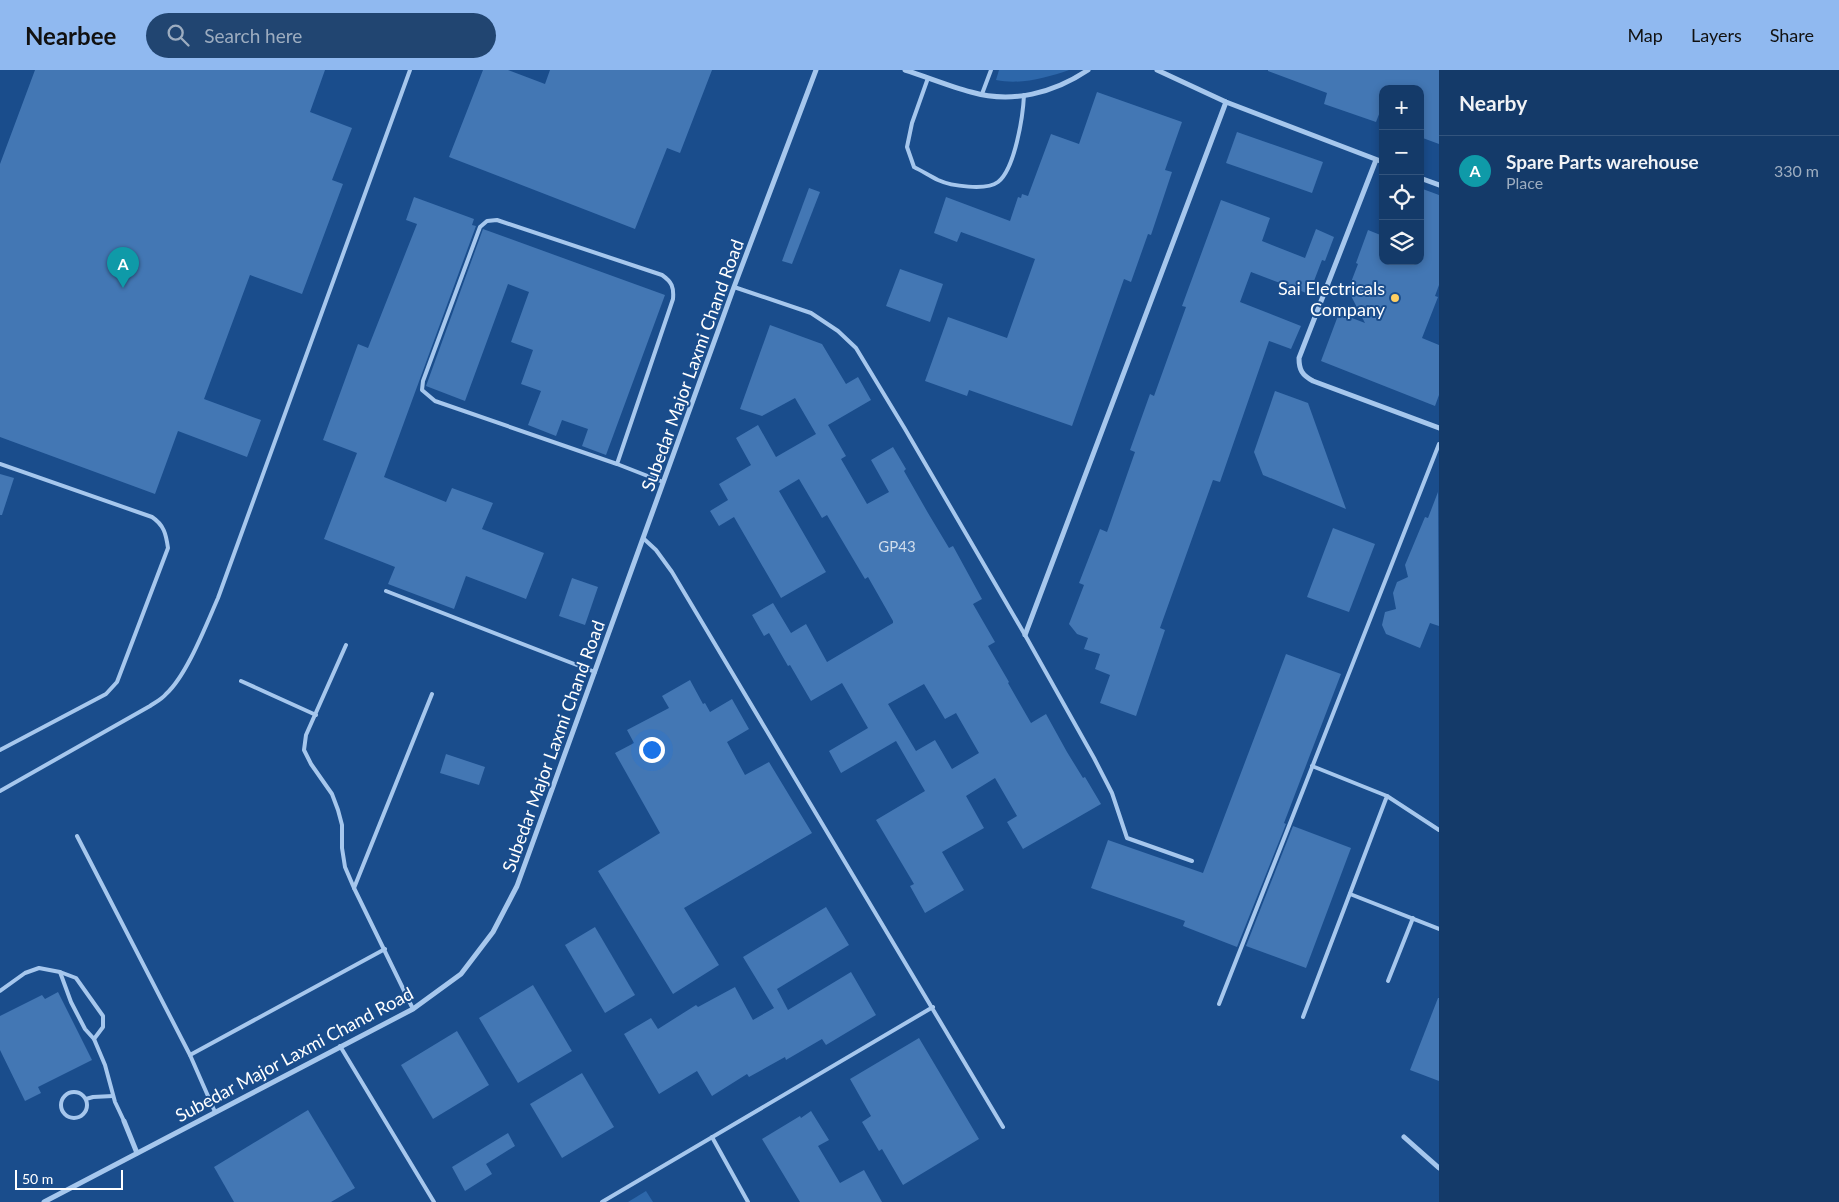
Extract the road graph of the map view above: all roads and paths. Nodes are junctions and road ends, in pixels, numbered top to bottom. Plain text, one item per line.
1 (410, 70) edge
2 (816, 70) edge
3 (905, 70) edge
4 (991, 70) edge
5 (1088, 70) edge
6 (1157, 70) edge
7 (928, 78) junction
8 (982, 94) junction
9 (1024, 95) junction
10 (1226, 102) junction
11 (1376, 160) junction
12 (1379, 161) edge
13 (1424, 179) edge
14 (1439, 185) edge
15 (734, 287) junction
16 (1439, 428) edge
17 (1439, 444) edge
18 (0, 464) edge
19 (617, 464) junction
20 (663, 482) junction
21 (643, 538) junction
22 (386, 591) dead end
23 (1025, 635) junction
24 (346, 645) dead end
25 (595, 672) junction
26 (241, 681) dead end
27 (432, 694) dead end
28 (316, 715) junction
29 (0, 750) edge
30 (1312, 766) junction
31 (0, 791) edge
32 (1387, 796) junction
33 (1439, 830) edge
34 (77, 836) dead end
35 (1192, 861) dead end
36 (354, 888) junction
37 (1350, 894) junction
38 (1413, 918) junction
39 (1439, 929) edge
40 (385, 949) junction
41 (60, 972) junction
42 (1388, 980) dead end
43 (0, 991) edge
44 (1219, 1004) dead end
45 (933, 1007) junction
46 (414, 1009) junction
47 (1303, 1017) dead end
48 (94, 1039) junction
49 (340, 1046) junction
50 (190, 1055) junction
51 (113, 1096) junction
52 (86, 1099) junction
53 (215, 1112) junction
54 (124, 1121) joint
55 (1003, 1127) dead end
56 (712, 1137) junction
57 (1404, 1137) dead end
58 (137, 1153) junction
59 (1439, 1168) edge
60 (44, 1202) edge
61 (434, 1202) edge
62 (602, 1202) edge
63 (748, 1202) edge

1 - 31 lane
2 - 15 street, Subedar Major Laxmi Chand Road
3 - 7 street
4 - 8 lane
5 - 9 street
6 - 10 street
7 - 8 street
7 - 9 lane
8 - 9 street
10 - 11 street
10 - 23 street
11 - 12 street
11 - 16 street
13 - 14 street
15 - 20 street, Subedar Major Laxmi Chand Road
15 - 23 lane
17 - 30 lane
18 - 29 lane
19 - 19 lane
19 - 20 lane
20 - 21 street, Subedar Major Laxmi Chand Road
21 - 25 street, Subedar Major Laxmi Chand Road
21 - 45 lane
22 - 25 lane
23 - 35 lane
24 - 28 lane
25 - 46 street, Subedar Major Laxmi Chand Road
26 - 28 lane
27 - 36 lane
28 - 36 lane
30 - 32 lane
30 - 44 lane
32 - 33 lane
32 - 37 lane
34 - 50 lane
36 - 40 lane
37 - 38 lane
37 - 47 lane
38 - 39 lane
38 - 42 lane
40 - 46 lane
40 - 50 lane
41 - 43 lane
41 - 48 lane
41 - 48 lane
45 - 55 lane
45 - 56 lane
46 - 49 street, Subedar Major Laxmi Chand Road
48 - 51 lane
49 - 53 street, Subedar Major Laxmi Chand Road
49 - 61 lane
50 - 53 lane
51 - 52 lane
51 - 54 lane
52 - 52 lane
53 - 58 street, Subedar Major Laxmi Chand Road
54 - 58 street
56 - 62 lane
56 - 63 lane
57 - 59 street
58 - 60 street, Subedar Major Laxmi Chand Road

